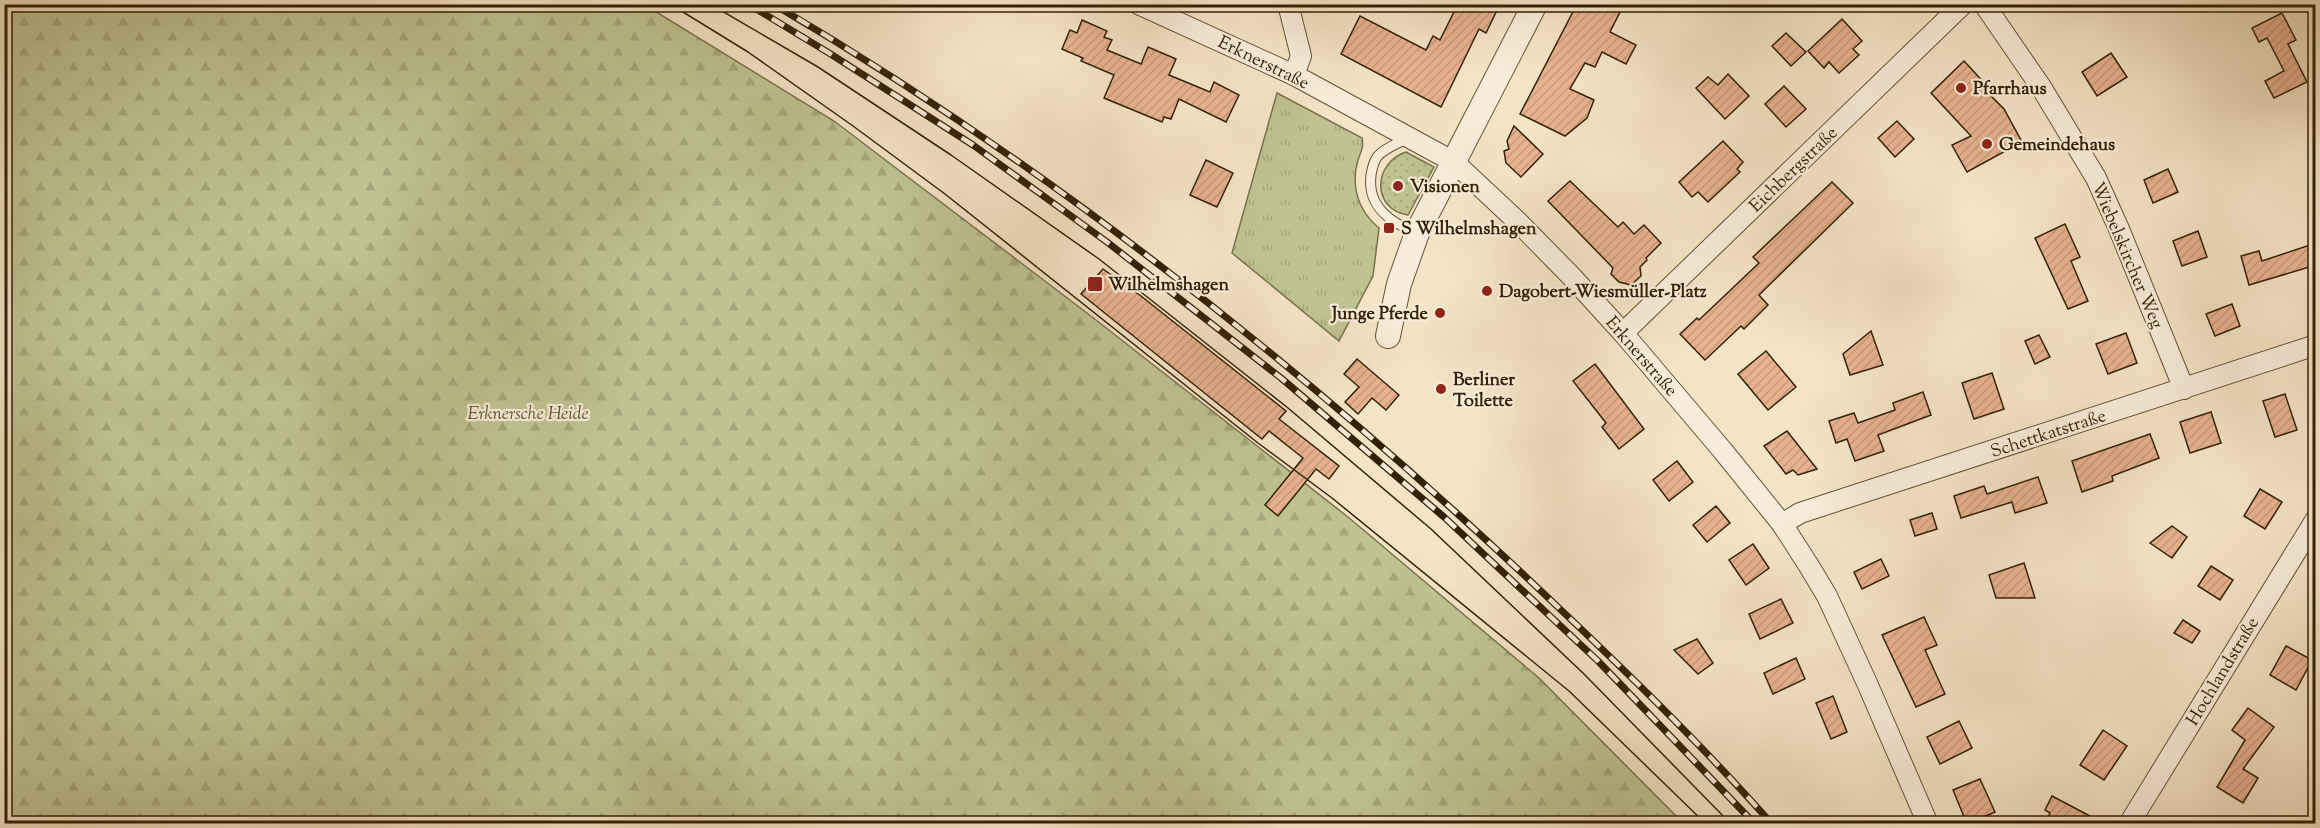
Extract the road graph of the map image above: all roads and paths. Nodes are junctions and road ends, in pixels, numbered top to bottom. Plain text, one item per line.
1 (1138, 4) edge
2 (1288, 4) edge
3 (1534, 4) edge
4 (1963, 4) edge
5 (1984, 4) edge
6 (1294, 75) junction
7 (1409, 138) junction
8 (1454, 162) junction
9 (1417, 233) junction
10 (1623, 333) junction
11 (1388, 336) dead end
12 (2316, 345) edge
13 (2184, 389) junction
14 (2316, 519) edge
15 (1782, 524) junction
16 (1928, 824) edge
17 (2129, 824) edge

1 - 6 street, Erknerstraße
2 - 6 street
3 - 8 street
4 - 10 street, Eichbergstraße
5 - 13 street, Wiebelskircher Weg
6 - 7 street, Erknerstraße
7 - 8 street, Erknerstraße
7 - 9 lane
8 - 9 street
8 - 10 street, Erknerstraße
9 - 11 street
10 - 15 street, Erknerstraße
12 - 13 street, Schettkatstraße
13 - 15 street, Schettkatstraße
14 - 17 street, Hochlandstraße
15 - 16 street, Erknerstraße

